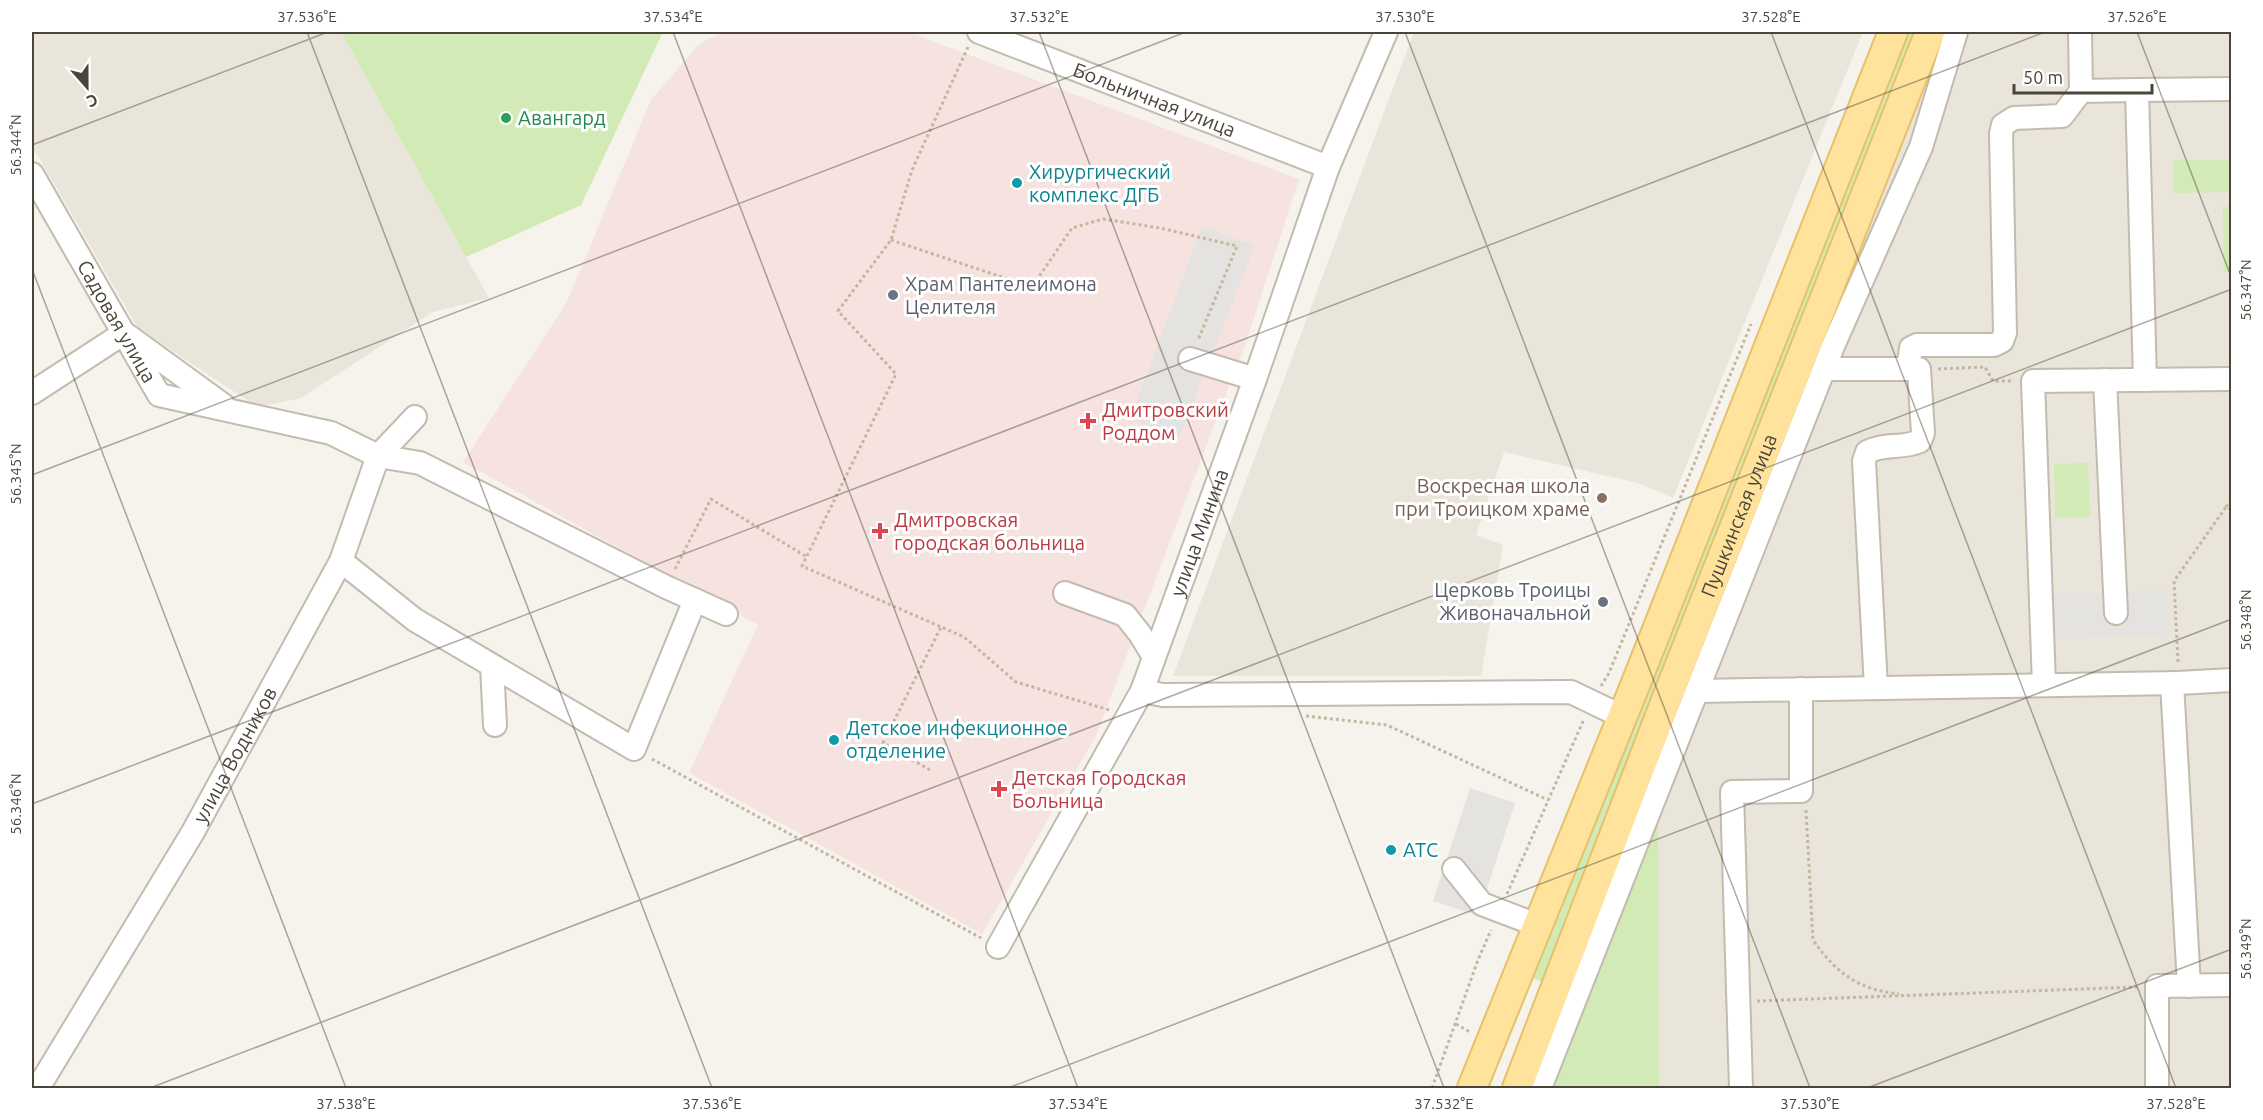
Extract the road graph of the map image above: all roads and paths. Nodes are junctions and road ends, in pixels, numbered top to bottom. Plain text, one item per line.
1 (1386, 32) edge
2 (1893, 32) edge
3 (1936, 32) edge
4 (2080, 32) edge
5 (974, 37) edge
6 (2232, 89) edge
7 (2137, 90) junction
8 (2081, 91) junction
9 (1328, 167) junction
10 (32, 174) edge
11 (891, 240) junction
12 (1755, 314) dead end
13 (124, 333) junction
14 (1190, 359) joint
15 (1824, 369) junction
16 (1908, 369) junction
17 (1942, 369) dead end
18 (1255, 379) junction
19 (2232, 379) edge
20 (2105, 380) junction
21 (2145, 380) junction
22 (2033, 381) junction
23 (32, 393) edge
24 (415, 417) dead end
25 (378, 456) junction
26 (2232, 498) edge
27 (2226, 507) junction
28 (2232, 510) edge
29 (807, 557) junction
30 (341, 561) junction
31 (666, 587) junction
32 (1065, 593) dead end
33 (695, 600) junction
34 (726, 614) dead end
35 (2116, 614) dead end
36 (941, 627) junction
37 (1154, 657) junction
38 (492, 666) junction
39 (2232, 680) edge
40 (2175, 683) junction
41 (2044, 685) junction
42 (1875, 688) junction
43 (1801, 689) junction
44 (1142, 691) junction
45 (1696, 691) junction
46 (1592, 702) junction
47 (1128, 715) junction
48 (1306, 716) dead end
49 (1623, 717) junction
50 (495, 725) dead end
51 (634, 749) junction
52 (930, 770) dead end
53 (1801, 791) junction
54 (1548, 800) dead end
55 (1454, 869) dead end
56 (1537, 925) junction
57 (999, 947) joint
58 (1514, 984) junction
59 (2232, 985) edge
60 (2189, 986) junction
61 (2157, 987) junction
62 (1913, 995) junction
63 (1550, 1000) junction
64 (1739, 1002) junction
65 (38, 1089) edge
66 (1472, 1089) edge
67 (1517, 1089) edge
68 (1540, 1089) edge
69 (1741, 1089) edge
70 (2157, 1089) edge

1 - 9 street, улица Минина
2 - 49 main road, Пушкинская улица
3 - 15 street
3 - 63 main road, Пушкинская улица
4 - 8 street
5 - 9 street, Больничная улица
5 - 11 path
6 - 7 street
7 - 8 street
7 - 21 street
8 - 16 street
9 - 18 street, улица Минина
10 - 13 street, Садовая улица
11 - 14 path
11 - 29 path
12 - 46 path
13 - 23 street
13 - 25 street, Садовая улица
14 - 18 street
15 - 16 street
15 - 45 street
16 - 42 street
17 - 22 path
18 - 37 street, улица Минина
19 - 21 street
20 - 21 street
20 - 22 street
20 - 35 street
22 - 41 street
24 - 25 street, улица Водников
25 - 30 street, улица Водников
25 - 31 street, Садовая улица
26 - 27 path
27 - 28 path
27 - 40 path
29 - 31 path
29 - 36 path
30 - 38 street
30 - 65 street, улица Водников
31 - 33 street, Садовая улица
32 - 37 street
33 - 34 street, Садовая улица
33 - 51 street
36 - 47 path
36 - 52 path
37 - 44 street, улица Минина
38 - 50 street
38 - 51 street
39 - 40 street
40 - 41 street
40 - 60 street
41 - 42 street
42 - 43 street
43 - 45 street
43 - 53 street
44 - 46 street
44 - 47 street, улица Минина
45 - 68 street
46 - 49 street
47 - 57 street, улица Минина
48 - 54 path
49 - 56 main road, Пушкинская улица
51 - 57 path
53 - 62 path
53 - 64 street
55 - 56 street
56 - 58 main road, Пушкинская улица
58 - 63 main road
58 - 66 main road, Пушкинская улица
59 - 60 street
60 - 61 street
61 - 62 path
61 - 70 street
62 - 64 path
63 - 67 main road, Пушкинская улица
64 - 69 street

